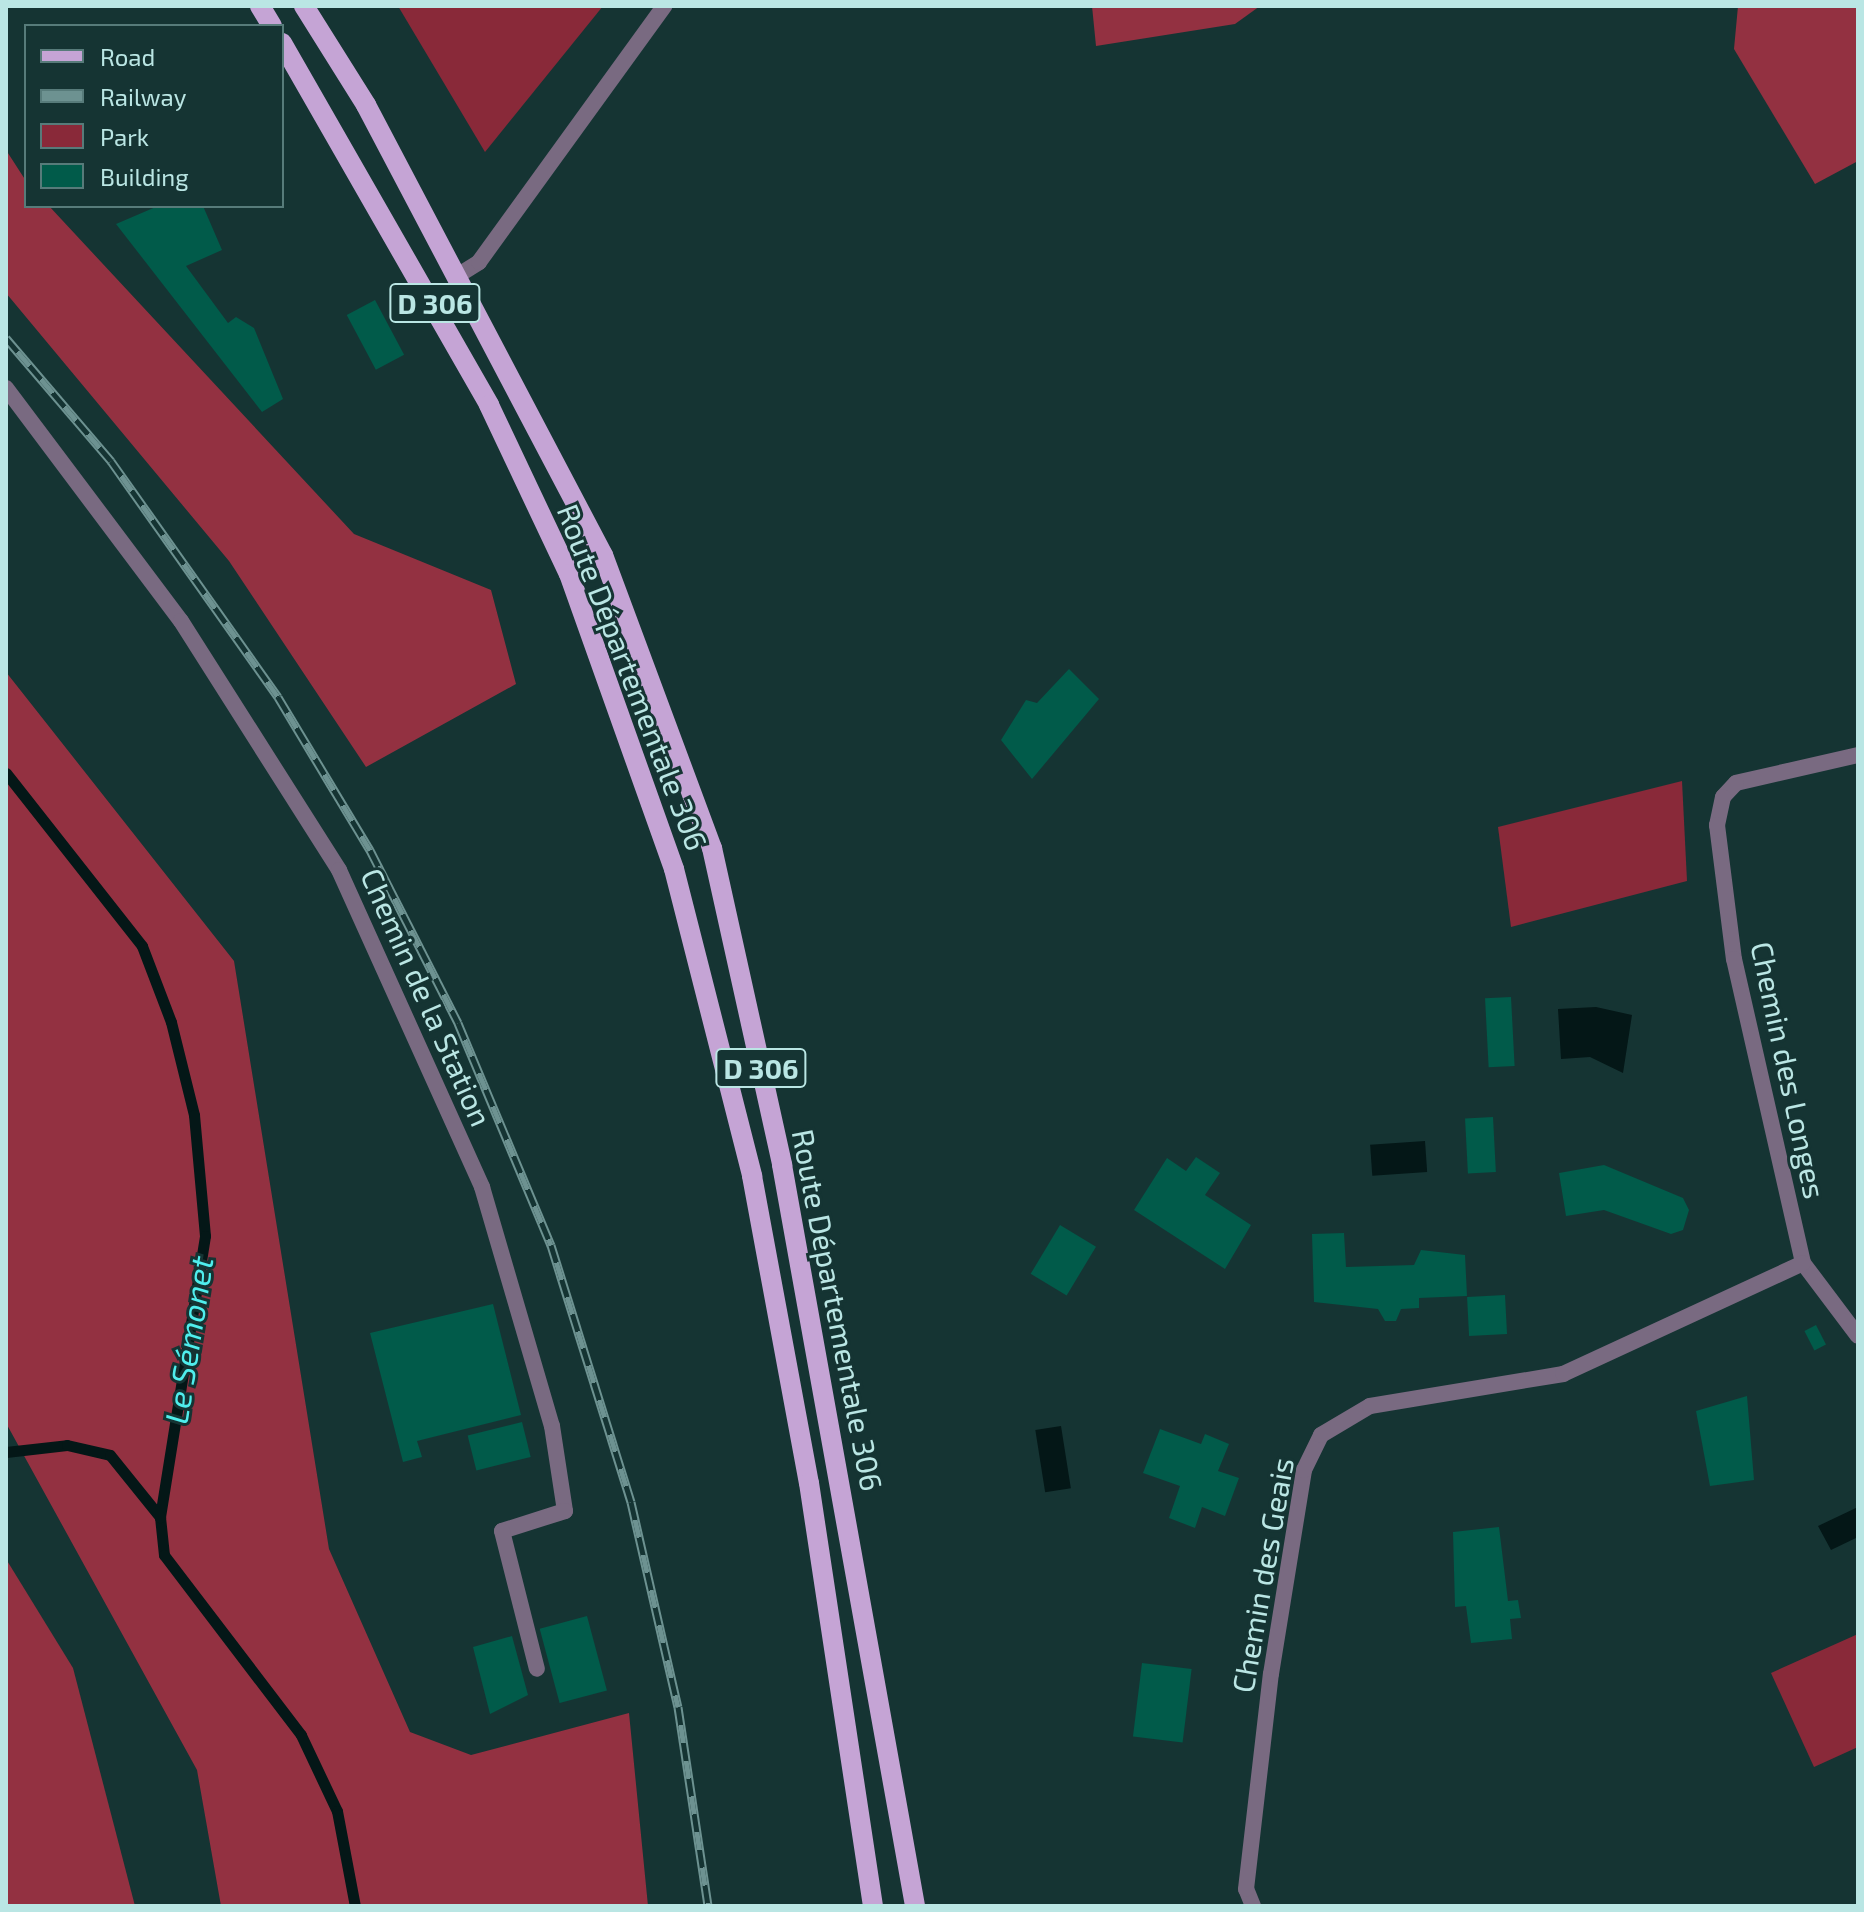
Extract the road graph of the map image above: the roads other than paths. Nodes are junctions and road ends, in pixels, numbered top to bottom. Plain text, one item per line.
1 (260, 6) edge
2 (304, 6) edge
3 (664, 6) edge
4 (271, 24) edge
5 (284, 46) edge
6 (457, 276) junction
7 (6, 388) edge
8 (1858, 755) edge
9 (1803, 1263) junction
10 (1858, 1336) edge
11 (537, 1669) dead end
12 (873, 1906) edge
13 (915, 1906) edge
14 (1253, 1906) edge

1 - 4 main road
2 - 6 main road, Route Départementale 306 / D 306
3 - 6 street
5 - 12 main road, Route Départementale 306 / D 306
6 - 13 main road, Route Départementale 306 / D 306
7 - 11 street, Chemin de la Station
8 - 9 street, Chemin des Longes
9 - 10 street, Chemin des Longes
9 - 14 street, Chemin des Geais

